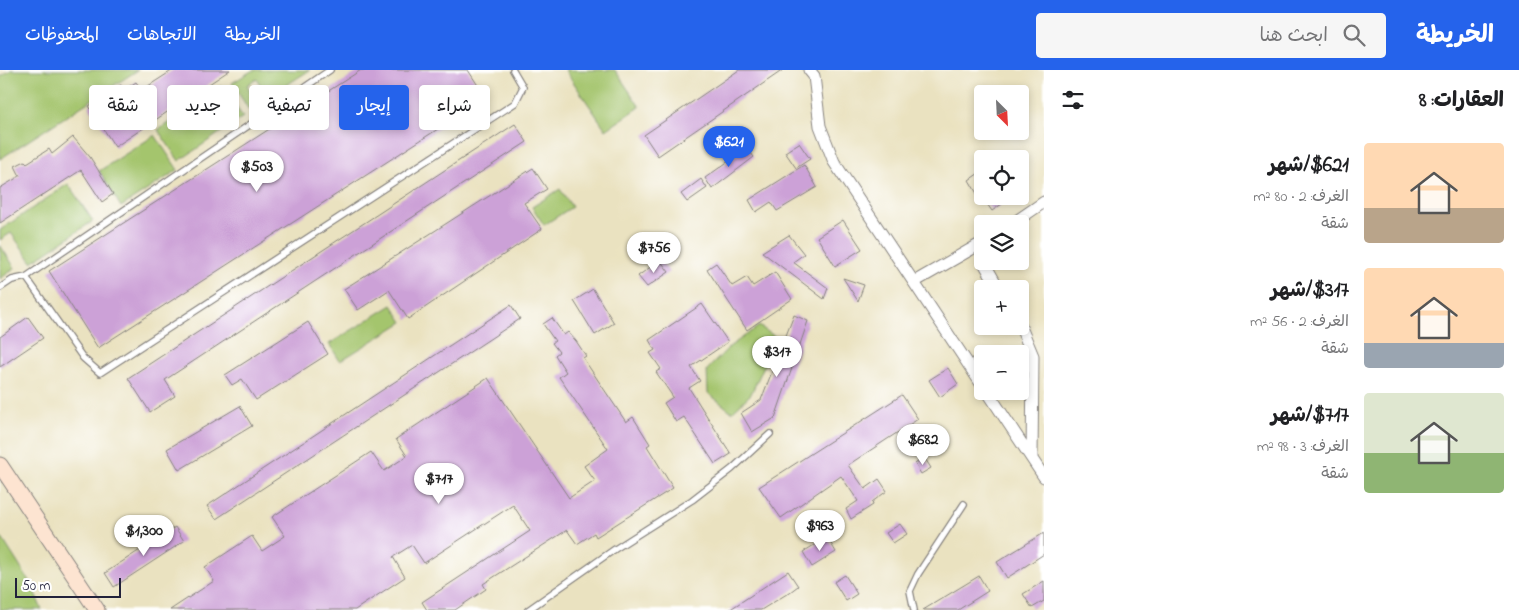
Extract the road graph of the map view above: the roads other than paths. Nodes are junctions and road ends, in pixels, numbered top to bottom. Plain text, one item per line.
1 (330, 70) edge
2 (513, 70) edge
3 (809, 70) edge
4 (1044, 202) edge
5 (1025, 215) edge
6 (974, 249) edge
7 (26, 277) junction
8 (914, 282) junction
9 (0, 288) edge
10 (1024, 335) edge
11 (974, 373) edge
12 (993, 400) edge
13 (770, 434) dead end
14 (1032, 459) junction
15 (0, 465) edge
16 (1044, 477) edge
17 (964, 504) dead end
18 (97, 610) edge
19 (528, 610) edge
20 (914, 610) edge

1 - 7 lane
2 - 7 lane
3 - 8 street
4 - 5 street
6 - 8 street
7 - 9 lane
8 - 11 street
10 - 14 street
12 - 14 street
13 - 19 lane
14 - 16 street
15 - 18 street
17 - 20 lane

